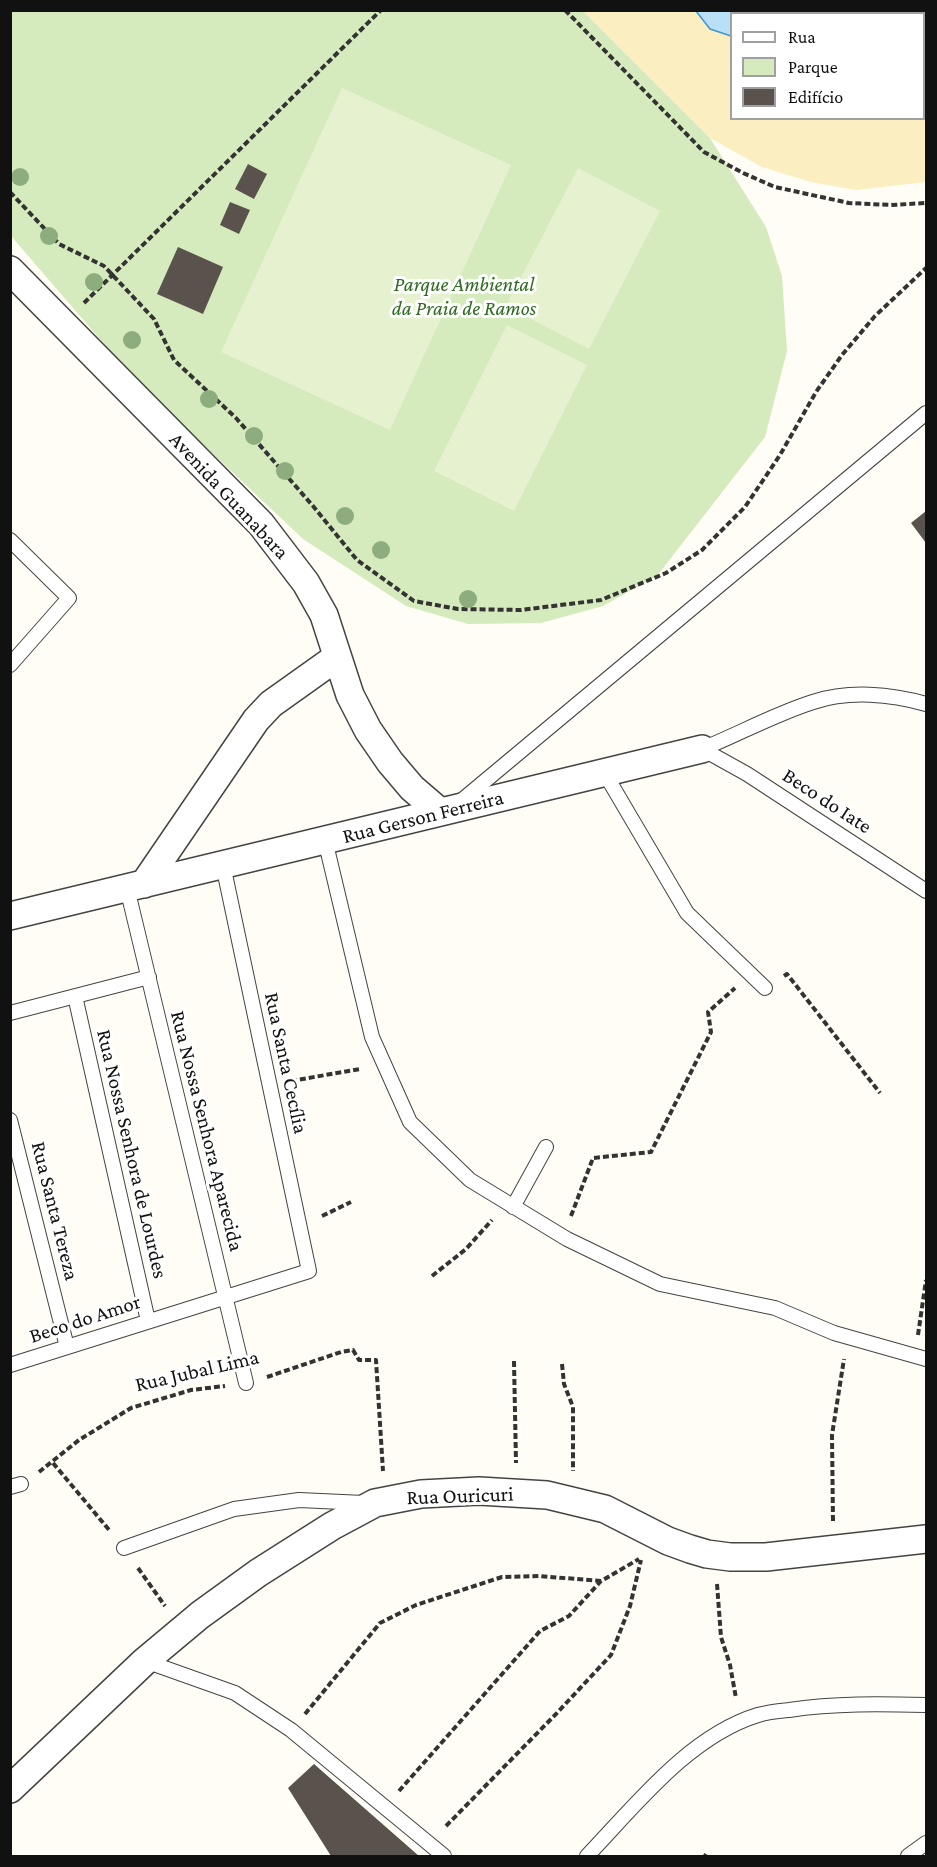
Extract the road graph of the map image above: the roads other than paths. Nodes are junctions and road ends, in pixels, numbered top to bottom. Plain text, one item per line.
1 (10, 270) edge
2 (927, 412) edge
3 (10, 540) edge
4 (13, 656) edge
5 (337, 657) junction
6 (927, 704) edge
7 (702, 749) junction
8 (604, 772) junction
9 (445, 811) junction
10 (325, 840) junction
11 (223, 865) junction
12 (136, 886) junction
13 (927, 891) edge
14 (10, 916) edge
15 (149, 977) junction
16 (765, 988) road end
17 (75, 996) junction
18 (10, 1013) edge
19 (10, 1120) edge
20 (546, 1147) dead end
21 (510, 1206) junction
22 (309, 1271) joint
23 (226, 1297) junction
24 (148, 1321) junction
25 (67, 1347) junction
26 (921, 1358) edge
27 (10, 1365) edge
28 (246, 1383) road end
29 (380, 1502) junction
30 (927, 1539) edge
31 (124, 1548) dead end
32 (145, 1661) junction
33 (927, 1705) edge
34 (10, 1789) edge
35 (927, 1843) edge
36 (444, 1857) edge
37 (587, 1857) edge
38 (908, 1857) edge

1 - 5 street, Avenida Guanabara
2 - 9 lane
3 - 4 lane
5 - 9 street, Avenida Guanabara
5 - 12 street
6 - 7 lane
7 - 8 street, Rua Gerson Ferreira
7 - 13 lane, Beco do Iate
8 - 9 street, Rua Gerson Ferreira
8 - 16 lane
9 - 10 street, Rua Gerson Ferreira
10 - 11 street, Rua Gerson Ferreira
10 - 21 lane
11 - 12 street, Rua Gerson Ferreira
11 - 22 lane, Rua Santa Cecília
12 - 14 street, Rua Gerson Ferreira
12 - 15 lane, Rua Nossa Senhora Aparecida
15 - 17 lane
15 - 23 lane, Rua Nossa Senhora Aparecida
17 - 18 lane
17 - 24 lane, Rua Nossa Senhora de Lourdes
19 - 25 lane, Rua Santa Tereza
20 - 21 lane
21 - 26 lane
22 - 23 lane, Beco do Amor
23 - 24 lane, Beco do Amor
23 - 28 lane, Rua Nossa Senhora Aparecida
24 - 25 lane, Beco do Amor
25 - 27 lane, Beco do Amor
29 - 30 street, Rua Ouricuri
29 - 31 lane
29 - 32 street, Rua Ouricuri
32 - 34 street, Rua Ouricuri
32 - 36 lane
33 - 37 lane
35 - 38 lane

